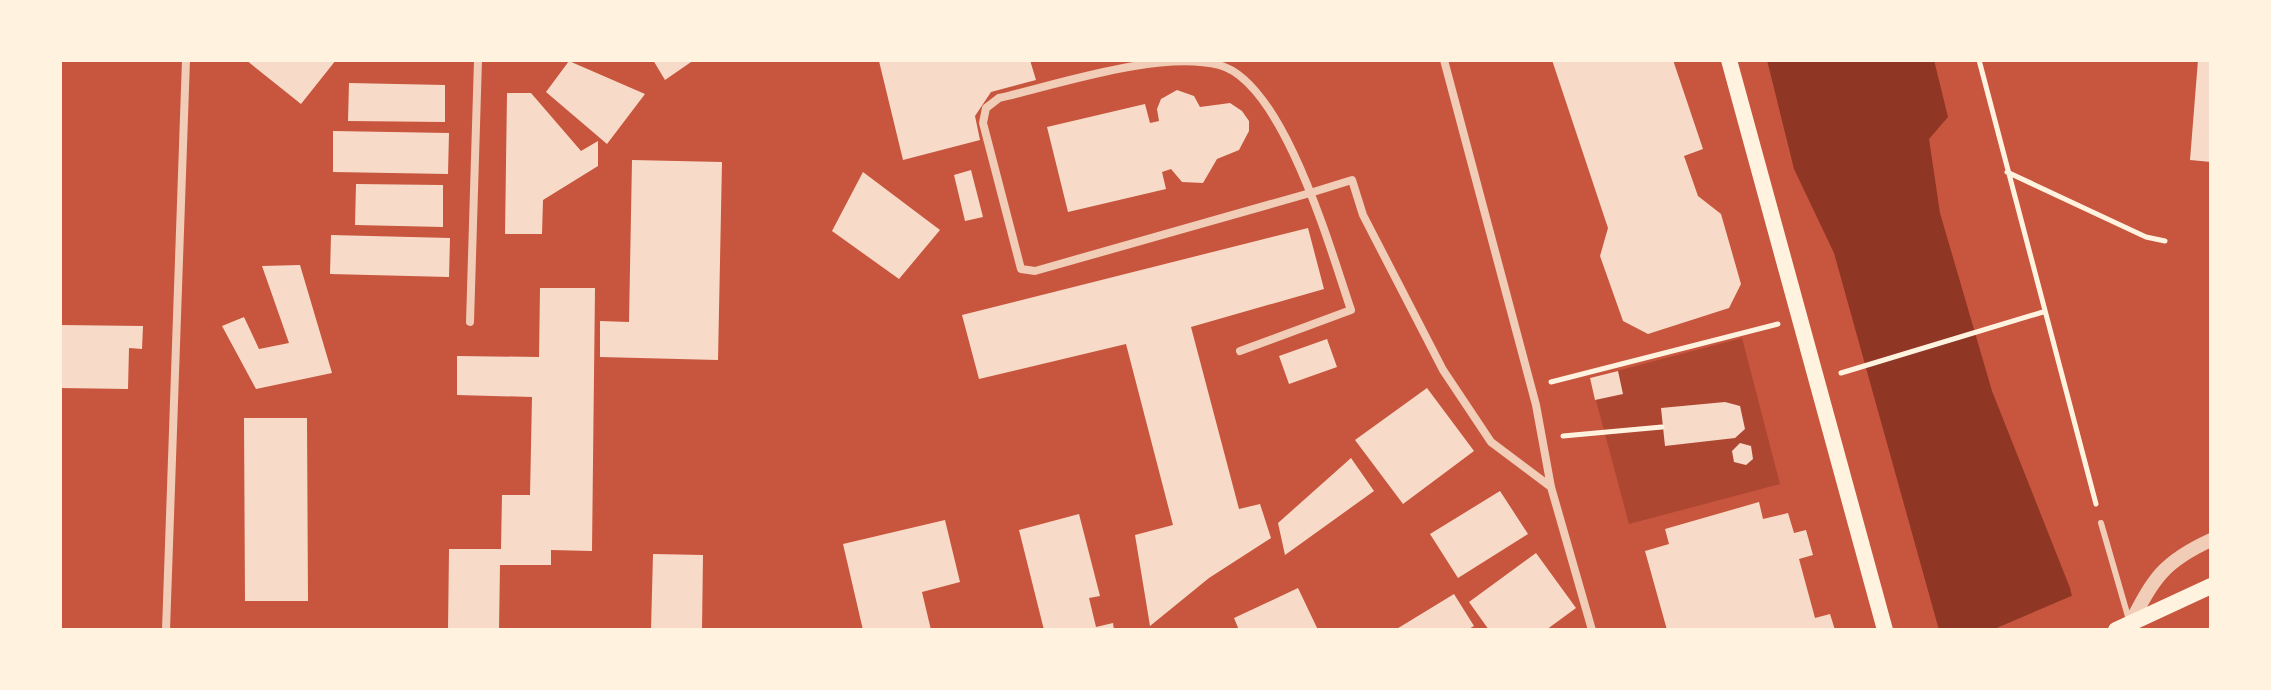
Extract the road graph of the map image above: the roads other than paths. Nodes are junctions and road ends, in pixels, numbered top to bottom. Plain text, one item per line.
1 (186, 60) edge
2 (478, 60) edge
3 (1444, 60) edge
4 (1729, 60) edge
5 (1310, 193) junction
6 (470, 322) dead end
7 (1240, 351) dead end
8 (1551, 487) junction
9 (2101, 523) road end
10 (2211, 540) edge
11 (2211, 586) edge
12 (2126, 628) edge
13 (166, 630) edge
14 (1592, 630) edge
15 (1885, 630) edge

1 - 13 street
2 - 6 street
3 - 8 street
4 - 15 main road
5 - 5 street
5 - 7 street
5 - 8 street
8 - 14 street
9 - 12 lane
10 - 12 street
11 - 12 main road

